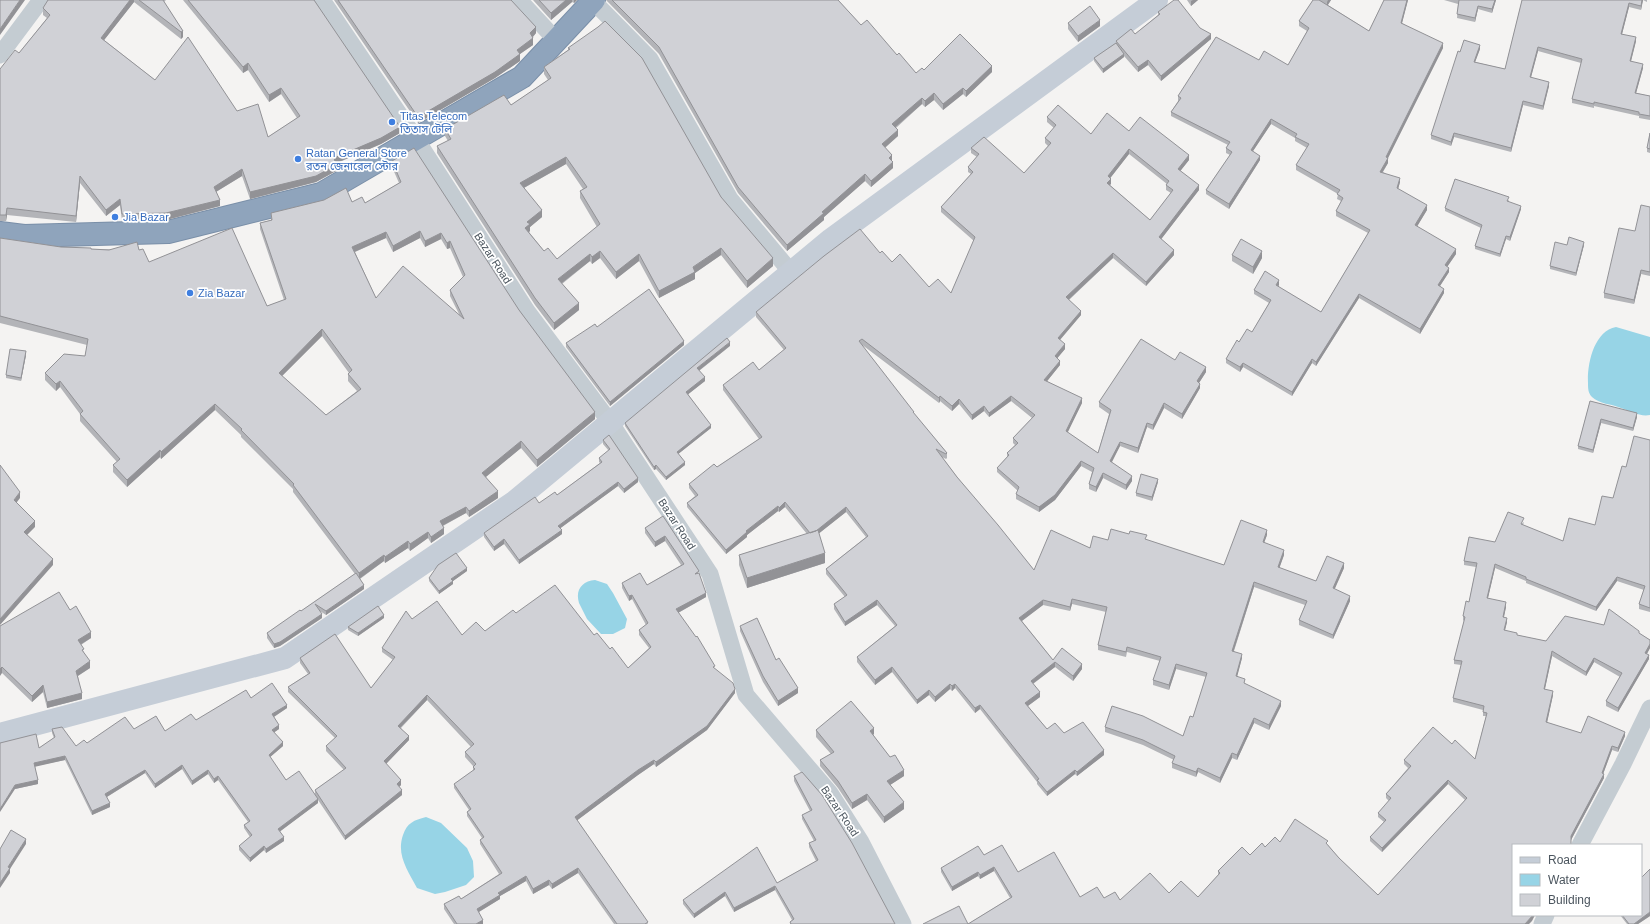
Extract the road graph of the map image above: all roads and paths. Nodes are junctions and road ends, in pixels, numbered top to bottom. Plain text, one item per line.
1 (41, 0) edge
2 (322, 0) edge
3 (519, 0) edge
4 (1157, 0) edge
5 (594, 1) edge
6 (556, 40) junction
7 (0, 55) edge
8 (416, 139) junction
9 (0, 233) edge
10 (791, 272) junction
11 (610, 422) junction
12 (1650, 708) edge
13 (0, 734) edge
14 (1581, 844) edge
15 (903, 924) edge

1 - 7 street
2 - 8 street, Bazar Road
3 - 6 street
4 - 10 street
5 - 6 highway
5 - 10 street
6 - 8 highway
8 - 9 highway
8 - 11 street, Bazar Road
10 - 11 street
11 - 13 street
11 - 15 street, Bazar Road
12 - 14 street

